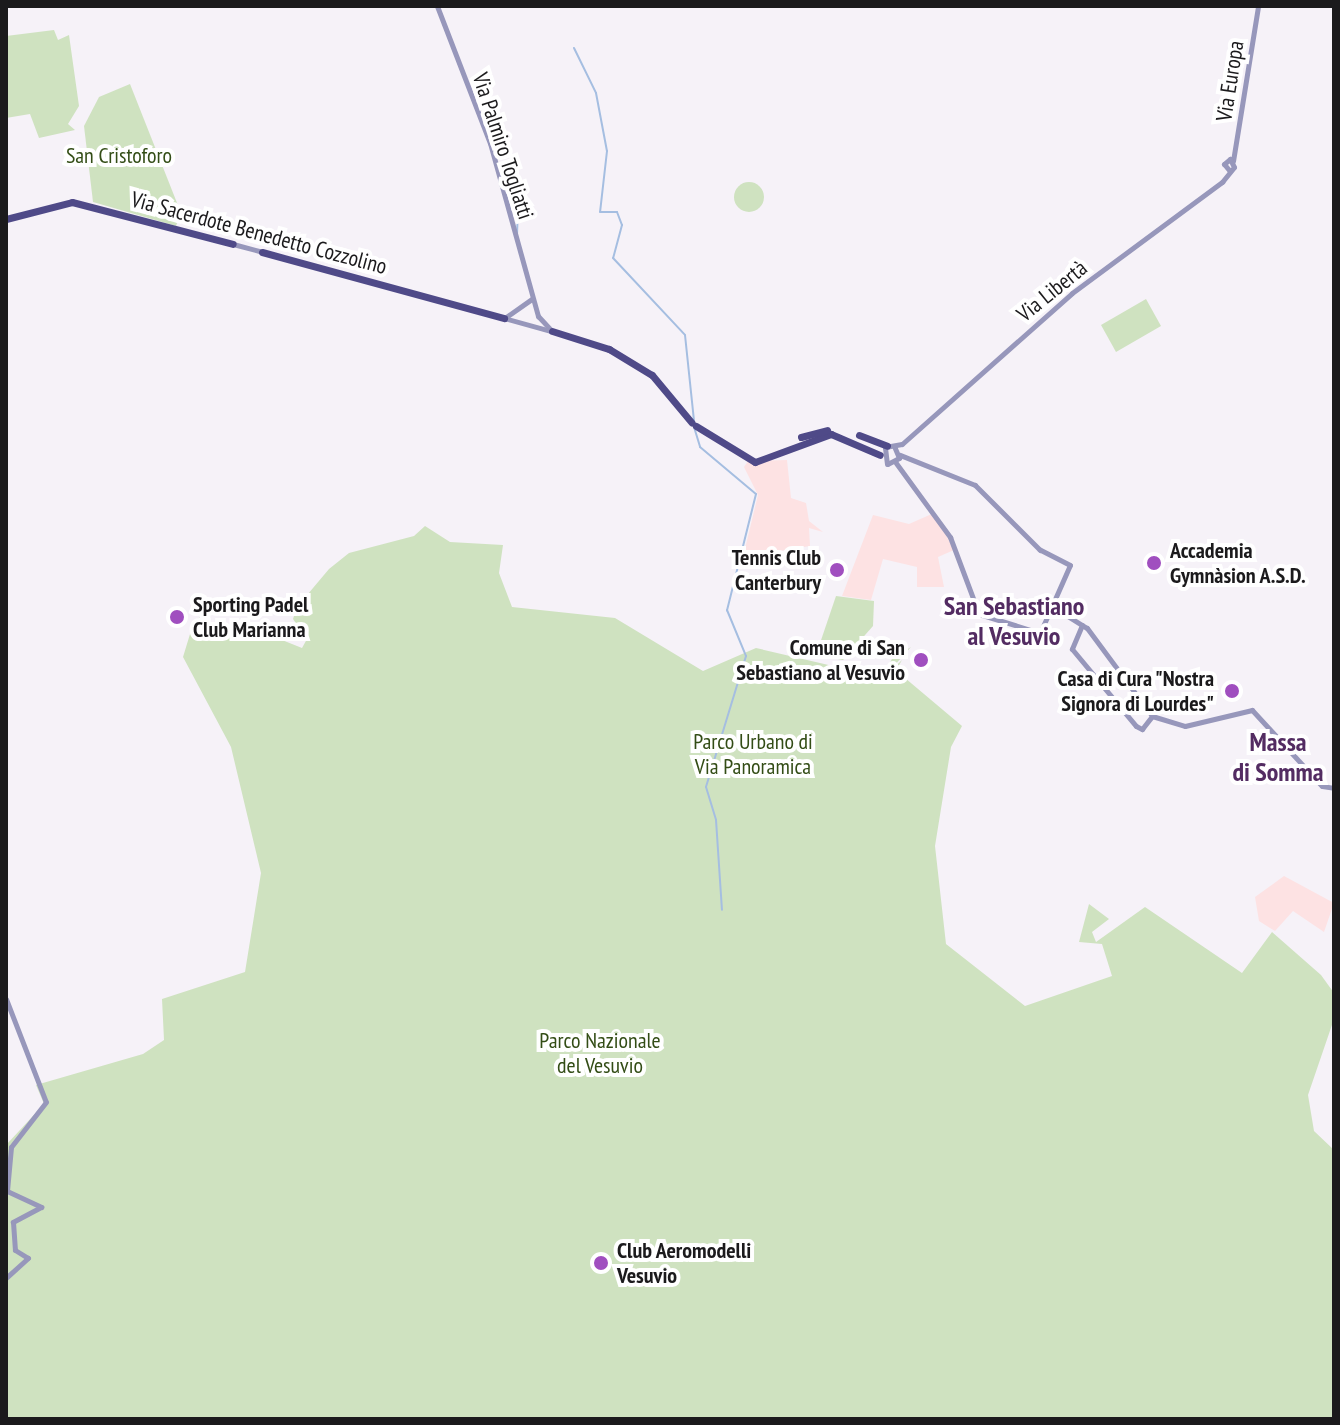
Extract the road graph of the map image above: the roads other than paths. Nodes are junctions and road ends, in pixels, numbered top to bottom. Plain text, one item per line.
1 (437, 6) edge
2 (1258, 6) edge
3 (1229, 170) joint
4 (6, 219) edge
5 (233, 244) joint
6 (262, 252) joint
7 (532, 298) junction
8 (524, 311) junction
9 (538, 314) junction
10 (504, 318) junction
11 (524, 323) junction
12 (532, 324) junction
13 (552, 331) junction
14 (902, 444) junction
15 (890, 446) junction
16 (900, 454) junction
17 (880, 455) junction
18 (738, 456) junction
19 (896, 463) junction
20 (1053, 607) junction
21 (1049, 615) junction
22 (1067, 618) junction
23 (1082, 625) junction
24 (1152, 716) junction
25 (1334, 788) edge
26 (6, 999) edge
27 (6, 1278) edge

1 - 7 street, Via Palmiro Togliatti
2 - 3 street, Via Europa
3 - 14 street, Via Libertà
4 - 5 main road, Via Sacerdote Benedetto Cozzolino
5 - 6 street, Via Sacerdote Benedetto Cozzolino
6 - 10 main road, Via Sacerdote Benedetto Cozzolino
7 - 8 street
7 - 9 street, Via Palmiro Togliatti
8 - 9 street
8 - 10 street
8 - 11 street
9 - 12 street
9 - 13 street
10 - 11 street, Via Sacerdote Benedetto Cozzolino
11 - 12 street, Via Sacerdote Benedetto Cozzolino
12 - 13 street, Via Sacerdote Benedetto Cozzolino
13 - 18 main road
14 - 15 street, Via Libertà
14 - 16 street, Via Libertà
15 - 16 street
15 - 17 street
15 - 18 main road
16 - 19 street, Via Libertà
16 - 20 street
17 - 18 main road
17 - 19 street
19 - 21 street
20 - 21 street
20 - 22 street
21 - 22 street
22 - 23 street
23 - 24 street
23 - 24 street
24 - 25 street
26 - 27 street

